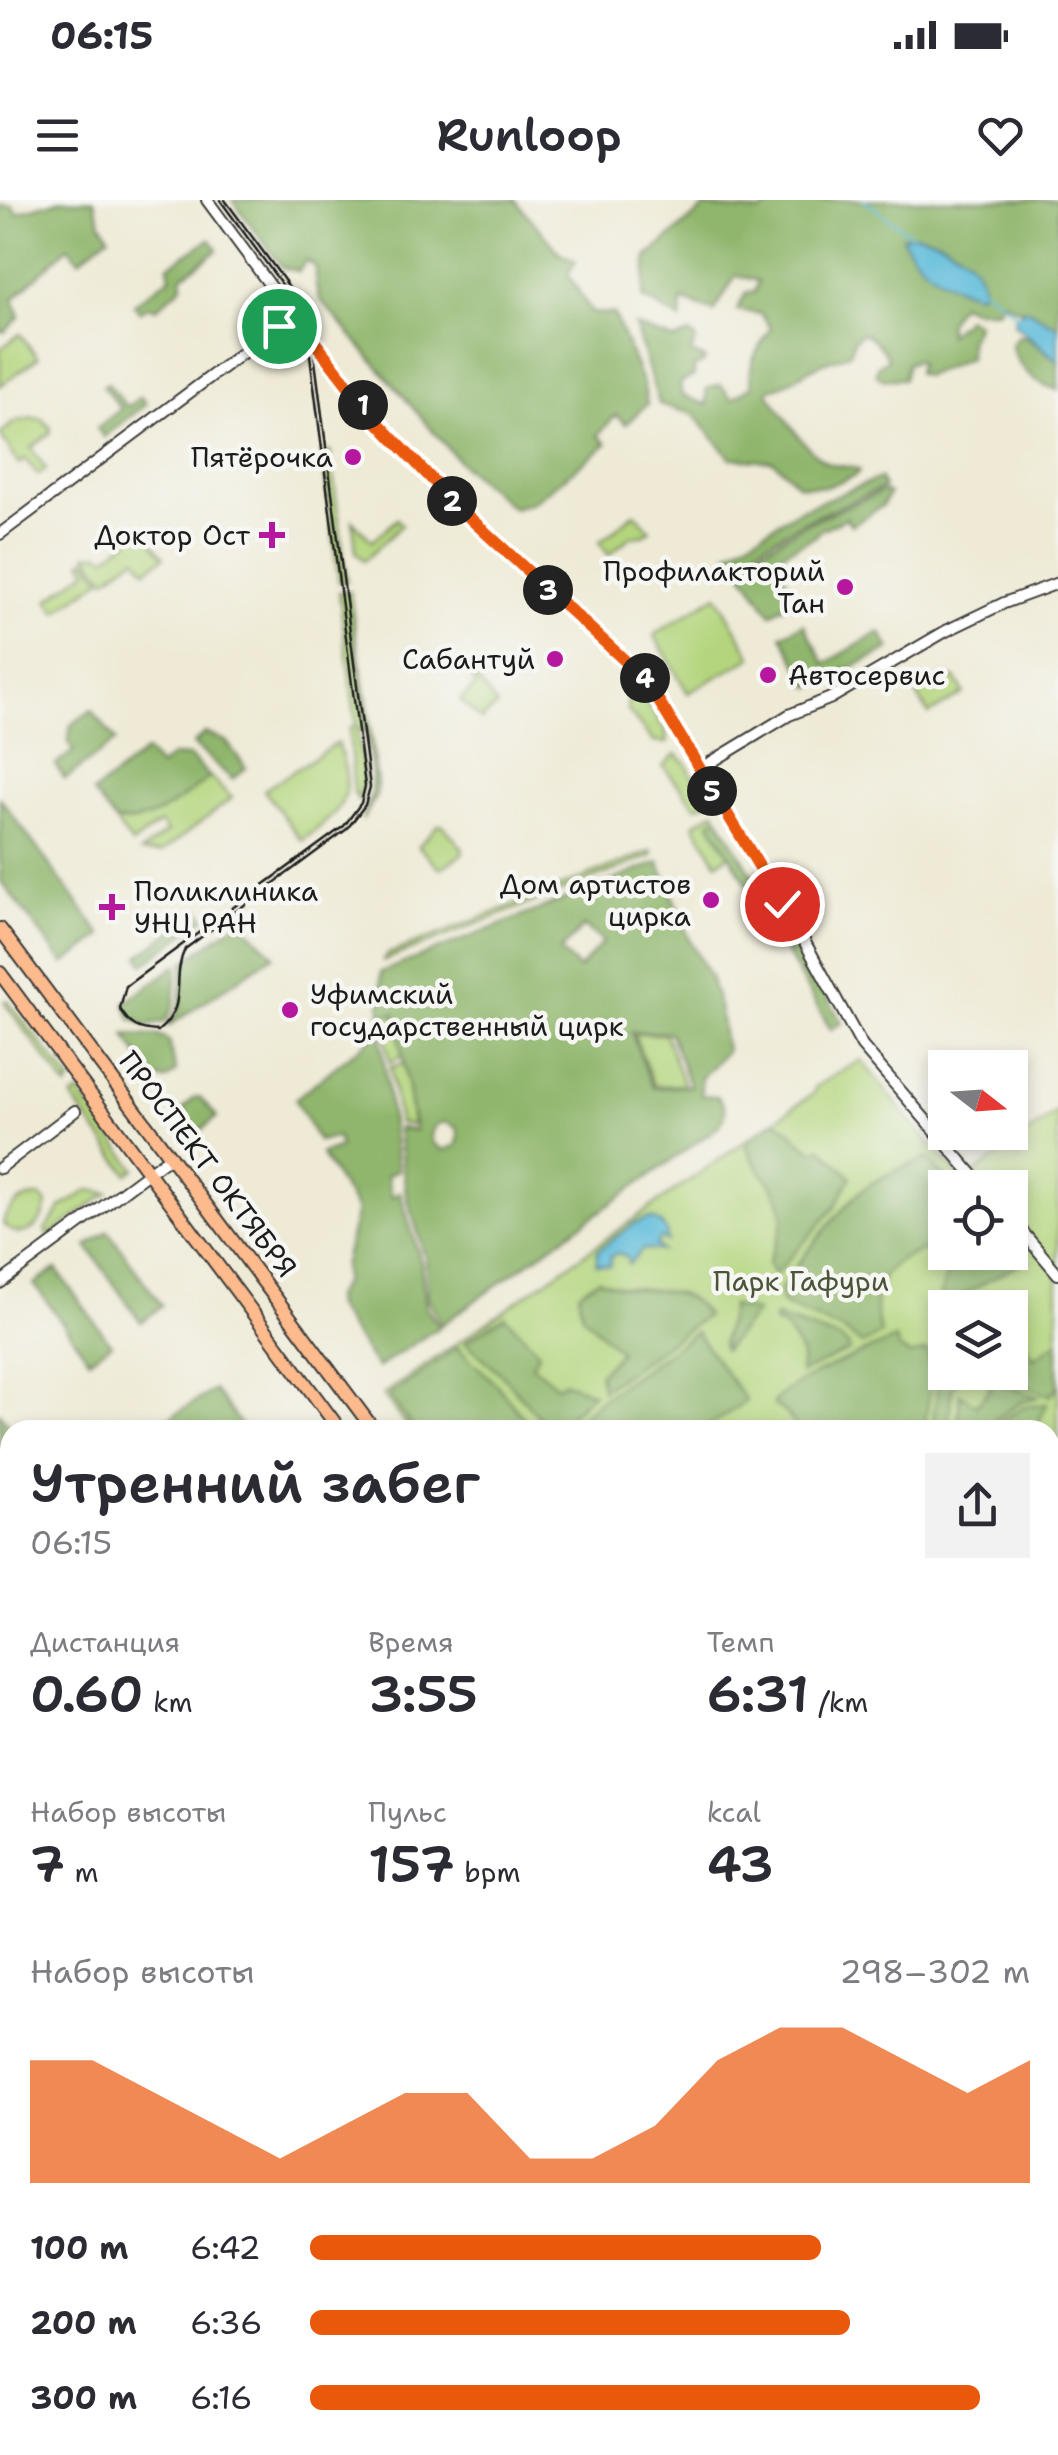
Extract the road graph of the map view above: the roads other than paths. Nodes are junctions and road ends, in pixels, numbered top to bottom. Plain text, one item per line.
1 (208, 200) edge
2 (294, 315) junction
3 (0, 534) edge
4 (1058, 584) edge
5 (700, 769) junction
6 (2, 935) edge
7 (0, 973) edge
8 (124, 1093) junction
9 (102, 1109) junction
10 (75, 1111) dead end
11 (171, 1156) junction
12 (0, 1168) edge
13 (969, 1170) edge
14 (149, 1173) junction
15 (1028, 1238) edge
16 (1058, 1274) edge
17 (0, 1283) edge
18 (333, 1420) edge
19 (367, 1420) edge

1 - 2 street
2 - 3 street
2 - 5 street
4 - 5 street
5 - 13 street
6 - 8 main road, ПРОСПЕКТ ОКТЯБРЯ
7 - 9 main road, ПРОСПЕКТ ОКТЯБРЯ
8 - 9 main road
8 - 11 main road, ПРОСПЕКТ ОКТЯБРЯ
9 - 14 main road, ПРОСПЕКТ ОКТЯБРЯ
10 - 12 street
11 - 14 street
11 - 19 main road, ПРОСПЕКТ ОКТЯБРЯ
14 - 17 street
14 - 18 main road, ПРОСПЕКТ ОКТЯБРЯ
15 - 16 street

